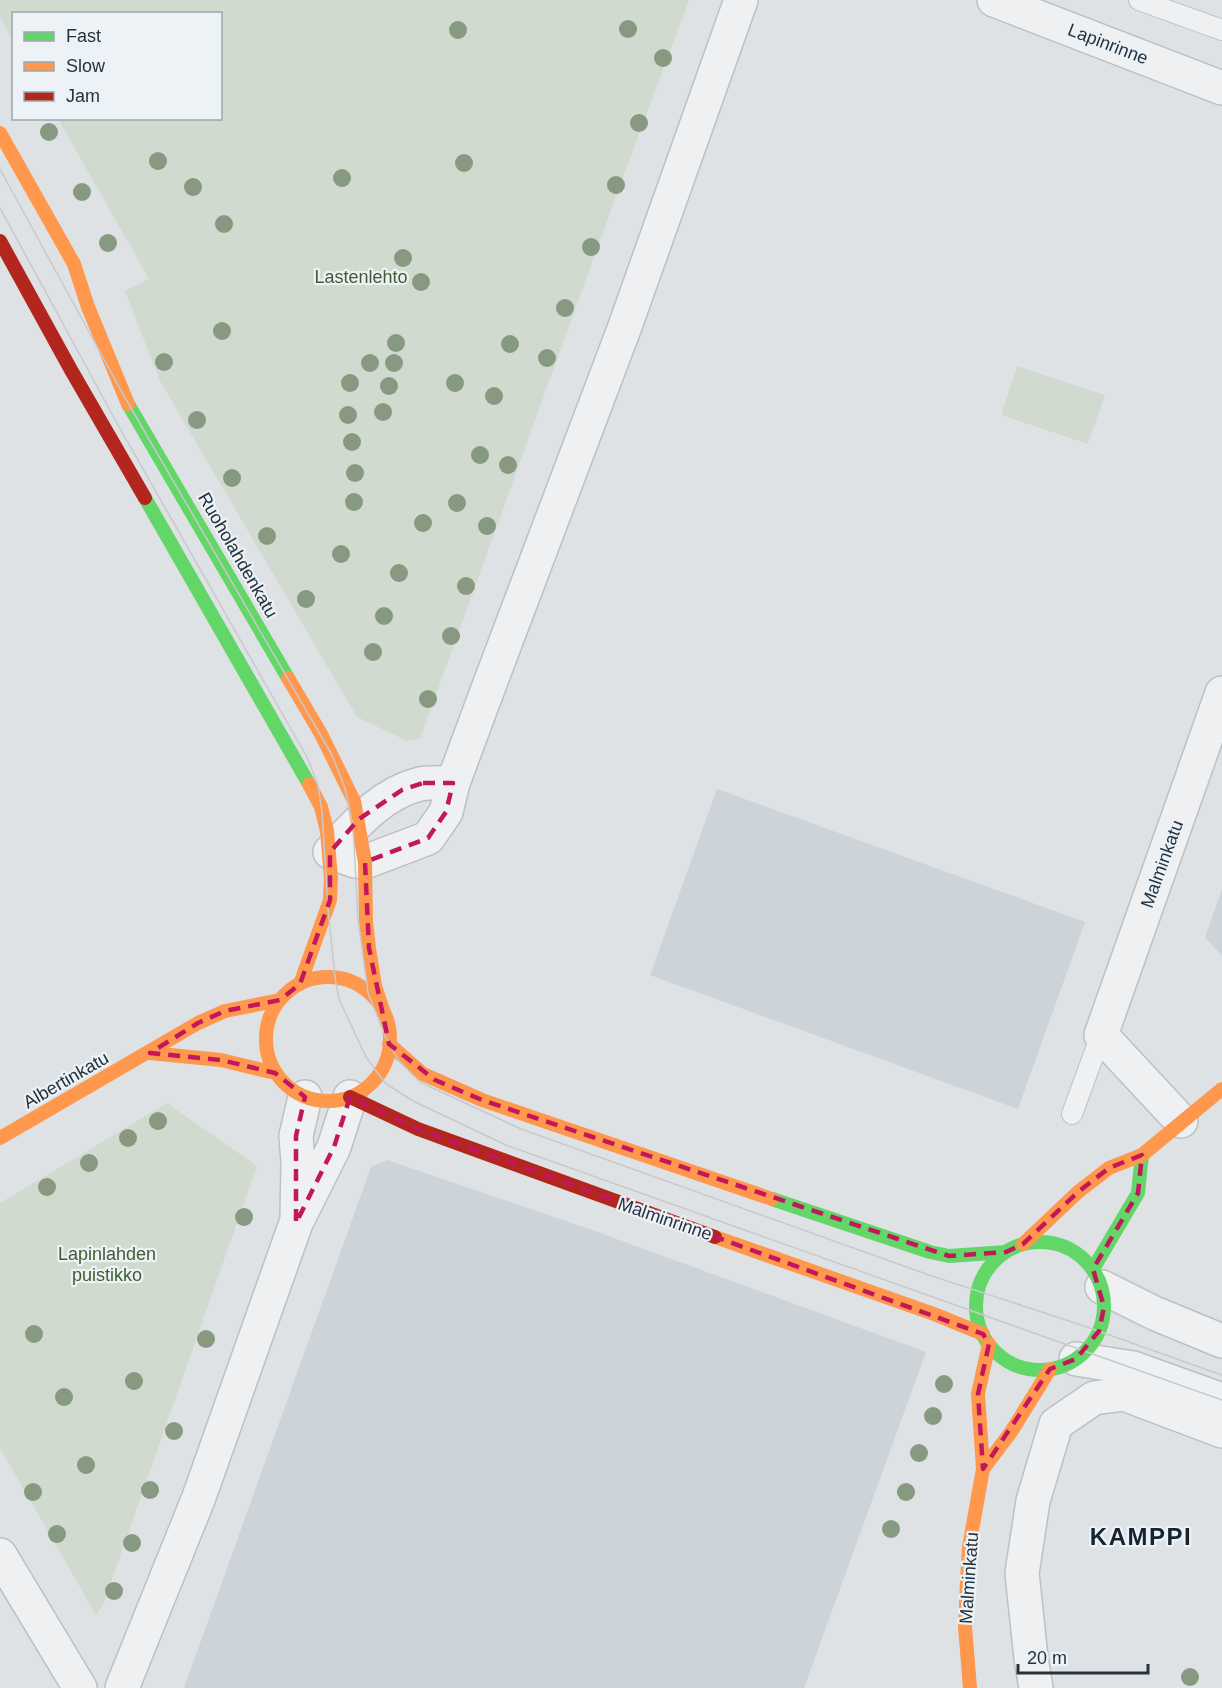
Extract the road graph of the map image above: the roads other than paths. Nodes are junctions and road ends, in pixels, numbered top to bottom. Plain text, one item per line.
1 (741, 0) edge
2 (994, 0) edge
3 (1139, 0) edge
4 (1222, 30) edge
5 (1222, 88) edge
6 (0, 133) edge
7 (0, 242) edge
8 (1222, 693) edge
9 (453, 783) junction
10 (359, 819) junction
11 (330, 852) junction
12 (364, 862) junction
13 (300, 984) junction
14 (280, 1000) junction
15 (384, 1013) junction
16 (1101, 1035) junction
17 (389, 1044) junction
18 (150, 1053) junction
19 (275, 1073) junction
20 (1222, 1089) edge
21 (304, 1097) junction
22 (350, 1097) junction
23 (1072, 1114) dead end
24 (1181, 1121) junction
25 (0, 1138) edge
26 (1142, 1155) junction
27 (296, 1223) junction
28 (1023, 1244) junction
29 (1006, 1252) junction
30 (1097, 1278) junction
31 (986, 1339) junction
32 (1222, 1341) edge
33 (1063, 1364) junction
34 (1222, 1400) edge
35 (1222, 1431) edge
36 (983, 1469) junction
37 (0, 1555) edge
38 (80, 1688) edge
39 (122, 1688) edge
40 (970, 1688) edge
41 (1036, 1688) edge

1 - 9 street
2 - 5 street, Lapinrinne
3 - 4 lane
6 - 10 street, Ruoholahdenkatu
7 - 11 street
8 - 16 street, Malminkatu
9 - 10 street
9 - 12 street
10 - 11 street
10 - 12 street, Ruoholahdenkatu
11 - 12 street
11 - 13 street
12 - 15 street, Ruoholahdenkatu
13 - 14 street
13 - 15 street
14 - 18 street, Albertinkatu
14 - 19 street
15 - 17 street
16 - 23 lane, Malminkatu
16 - 24 street
17 - 22 street
17 - 29 street
18 - 19 street
18 - 25 street, Albertinkatu
19 - 21 street
20 - 24 street
21 - 22 street
21 - 27 street
22 - 27 street
22 - 31 street, Malminrinne
24 - 26 street
26 - 28 street
26 - 30 street
27 - 39 street
28 - 29 street
28 - 30 street
29 - 31 street
30 - 32 street
30 - 33 street
31 - 33 street
31 - 36 street, Malminkatu
33 - 34 street
33 - 36 street, Malminkatu
35 - 41 street
36 - 40 street, Malminkatu
37 - 38 street

